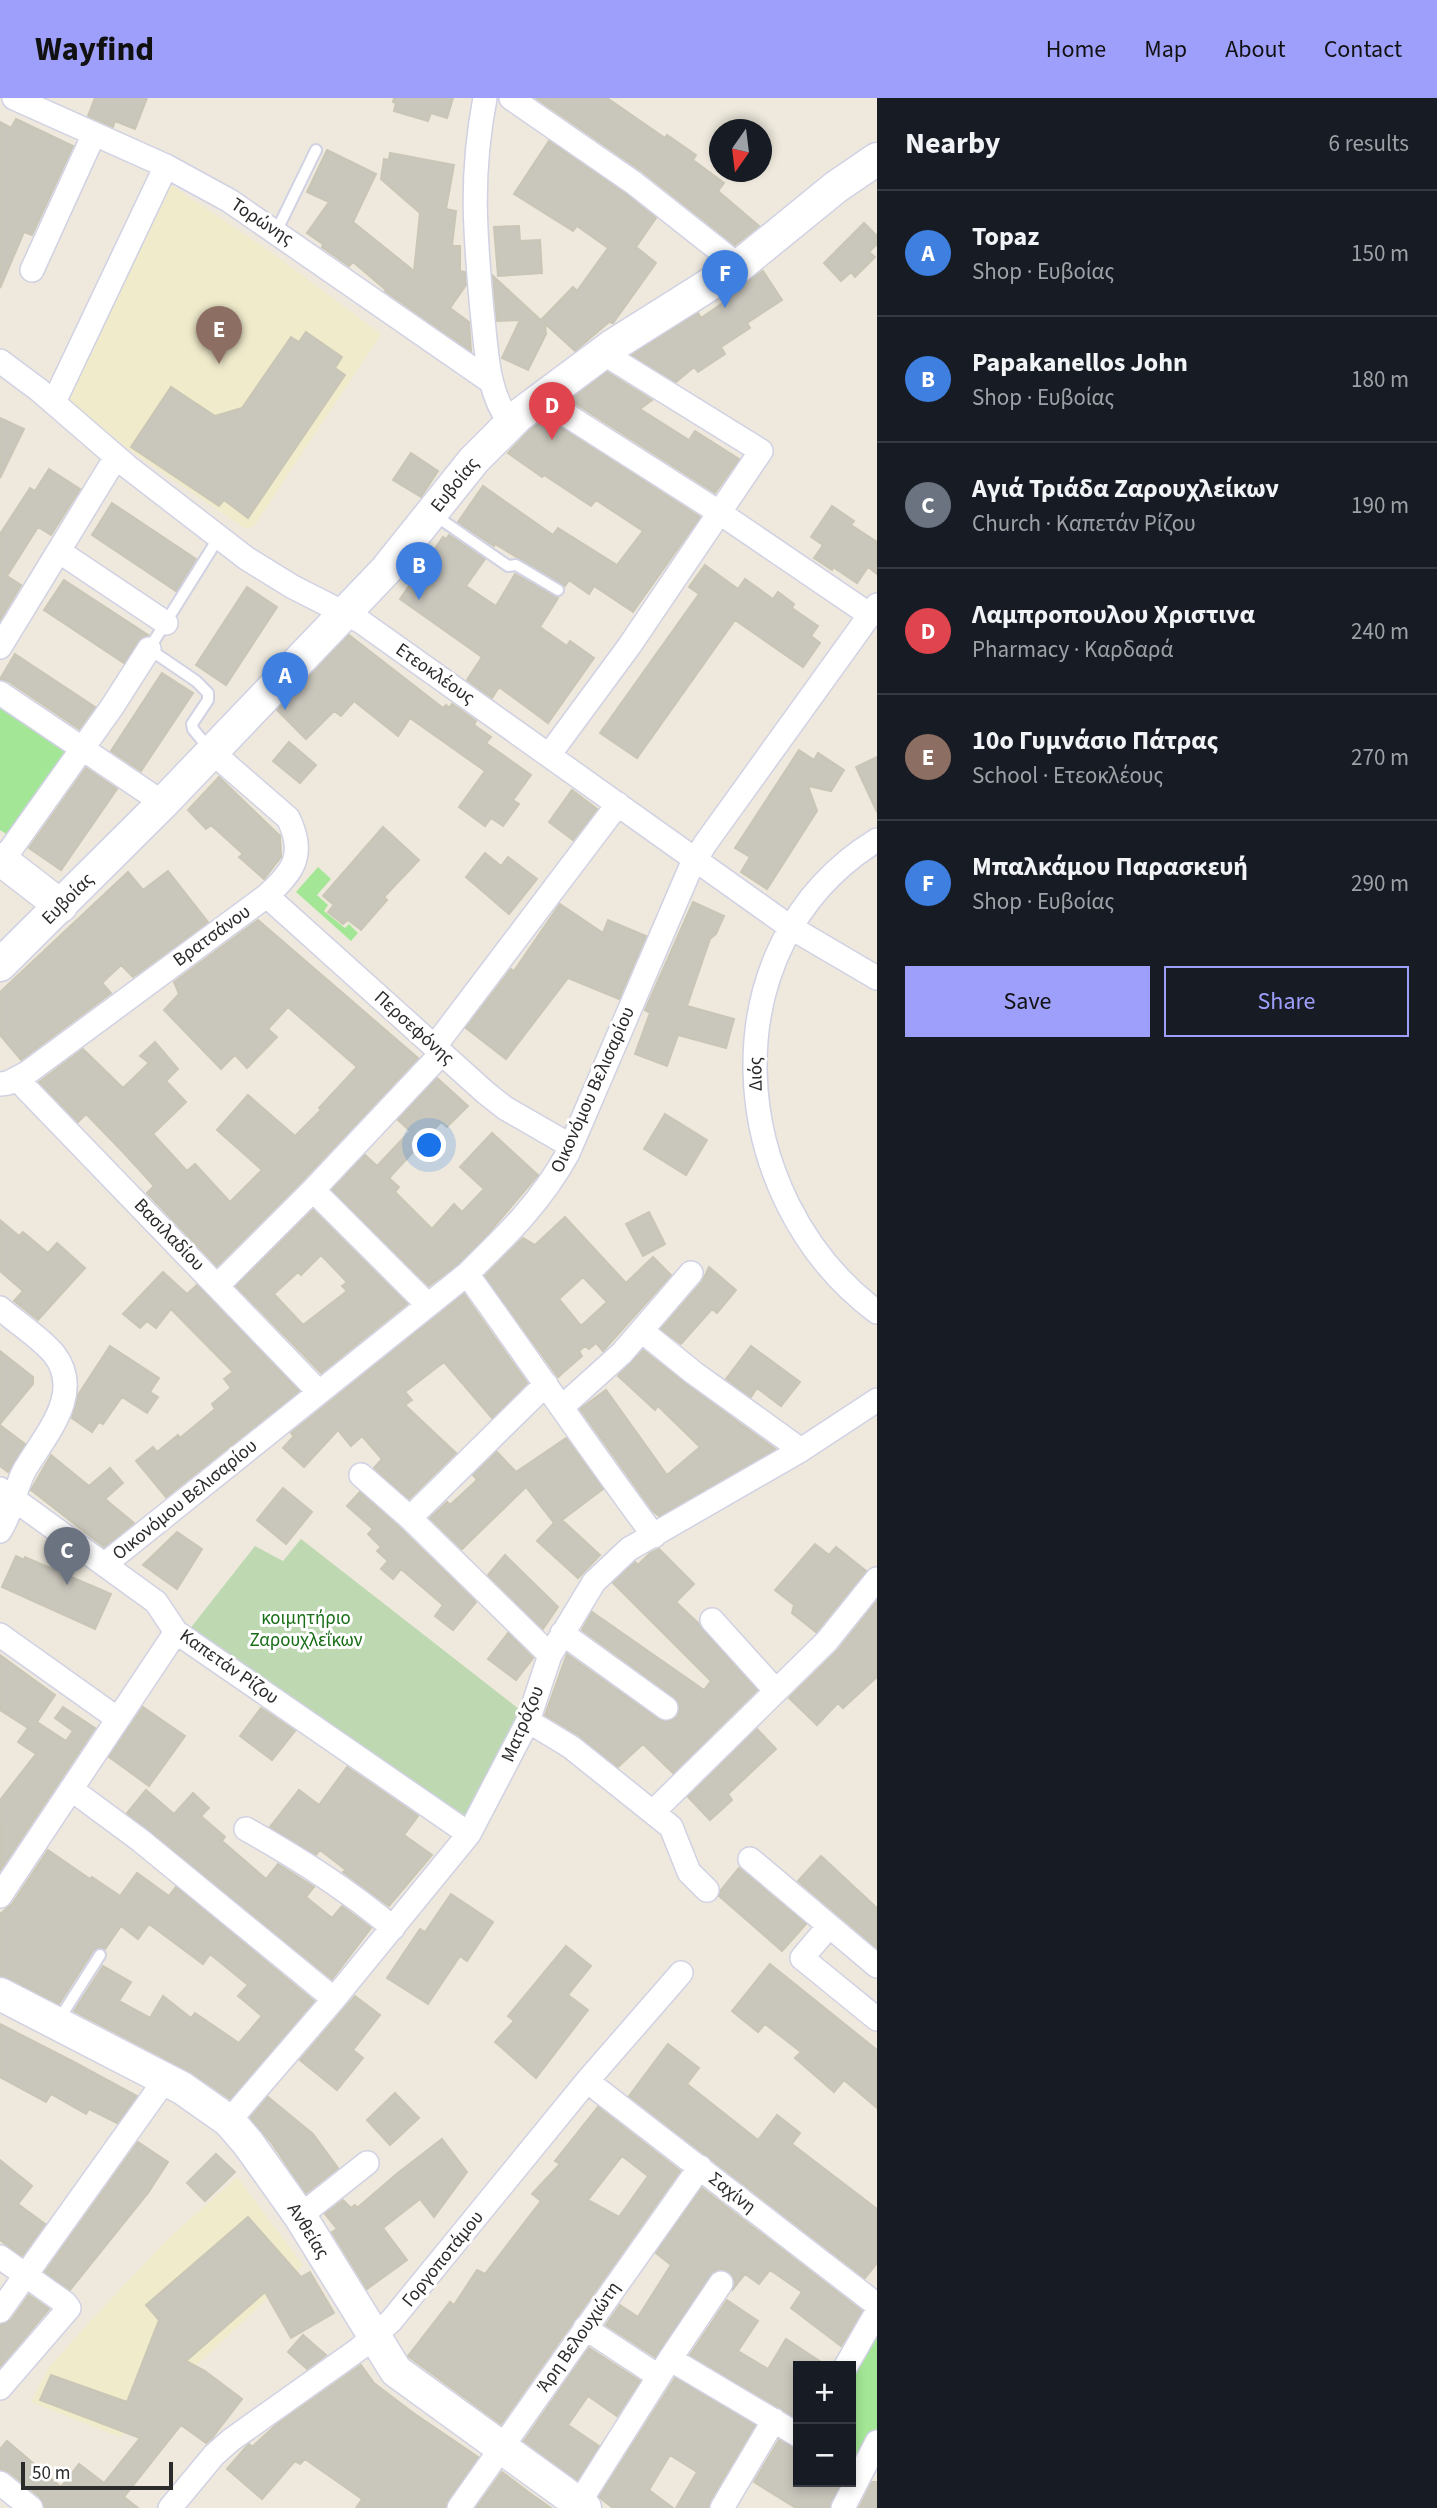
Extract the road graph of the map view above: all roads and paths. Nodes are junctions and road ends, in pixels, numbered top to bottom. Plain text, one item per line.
1 (14, 98) edge
2 (485, 98) edge
3 (511, 98) edge
4 (94, 135) junction
5 (316, 150) dead end
6 (877, 159) edge
7 (166, 166) junction
8 (276, 232) junction
9 (739, 266) junction
10 (32, 270) dead end
11 (603, 353) junction
12 (0, 361) edge
13 (490, 381) junction
14 (540, 398) junction
15 (54, 402) junction
16 (510, 423) junction
17 (116, 457) junction
18 (431, 513) junction
19 (720, 513) junction
20 (219, 537) junction
21 (60, 552) junction
22 (558, 590) dead end
23 (874, 610) edge
24 (344, 613) junction
25 (166, 623) junction
26 (0, 647) edge
27 (149, 649) junction
28 (0, 693) edge
29 (81, 748) junction
30 (212, 752) junction
31 (550, 755) junction
32 (163, 803) junction
33 (618, 804) junction
34 (877, 840) edge
35 (1, 859) edge
36 (696, 859) junction
37 (267, 895) junction
38 (61, 906) junction
39 (790, 927) junction
40 (0, 965) edge
41 (877, 978) edge
42 (438, 1049) junction
43 (8, 1081) edge
44 (571, 1146) junction
45 (313, 1190) junction
46 (691, 1273) dead end
47 (467, 1274) junction
48 (218, 1285) junction
49 (428, 1304) junction
50 (0, 1308) edge
51 (877, 1312) edge
52 (642, 1331) junction
53 (546, 1384) junction
54 (319, 1392) junction
55 (877, 1400) edge
56 (562, 1407) junction
57 (801, 1450) junction
58 (361, 1475) dead end
59 (8, 1494) edge
60 (410, 1517) junction
61 (0, 1531) edge
62 (654, 1536) junction
63 (105, 1563) junction
64 (877, 1579) edge
65 (712, 1620) dead end
66 (176, 1632) junction
67 (562, 1633) junction
68 (0, 1635) edge
69 (550, 1655) junction
70 (776, 1691) junction
71 (666, 1708) dead end
72 (118, 1719) junction
73 (528, 1721) junction
74 (71, 1789) junction
75 (653, 1812) junction
76 (246, 1829) dead end
77 (469, 1834) junction
78 (750, 1859) dead end
79 (4, 1882) edge
80 (707, 1890) dead end
81 (829, 1926) junction
82 (393, 1928) junction
83 (100, 1955) dead end
84 (877, 1966) edge
85 (681, 1973) dead end
86 (0, 1994) edge
87 (334, 1999) junction
88 (877, 2019) edge
89 (57, 2024) junction
90 (165, 2080) junction
91 (587, 2081) junction
92 (229, 2121) junction
93 (367, 2164) dead end
94 (699, 2167) junction
95 (300, 2216) junction
96 (0, 2257) edge
97 (27, 2276) junction
98 (721, 2283) dead end
99 (877, 2305) edge
100 (0, 2311) edge
101 (877, 2312) edge
102 (585, 2328) junction
103 (374, 2338) junction
104 (849, 2361) edge
105 (664, 2367) junction
106 (0, 2388) edge
107 (774, 2420) junction
108 (793, 2432) edge
109 (877, 2442) edge
110 (501, 2447) junction
111 (856, 2469) edge
112 (0, 2483) edge
113 (850, 2487) edge
114 (582, 2506) edge
115 (31, 2508) edge
116 (170, 2508) edge
117 (459, 2508) edge
118 (722, 2508) edge
119 (843, 2508) edge

1 - 4 street, Τορώνης
2 - 13 street
3 - 9 street
4 - 7 street, Τορώνης
4 - 10 street
5 - 8 lane
6 - 9 main road, Ευβοίας
7 - 8 street, Τορώνης
7 - 15 street
8 - 13 street, Τορώνης
9 - 11 main road, Ευβοίας
11 - 14 main road, Ευβοίας
11 - 19 street
12 - 15 street, Ετεοκλέους
13 - 16 street
14 - 16 main road, Ευβοίας
14 - 19 street
15 - 17 street, Ετεοκλέους
16 - 18 main road, Ευβοίας
17 - 20 street, Ετεοκλέους
17 - 21 street
18 - 22 lane
18 - 24 main road, Ευβοίας
19 - 23 street
19 - 31 street
20 - 24 street, Ετεοκλέους
20 - 25 lane
21 - 25 street
21 - 26 street
23 - 36 street, Οικονόμου Βελισαρίου
24 - 30 main road, Ευβοίας
24 - 31 street, Ετεοκλέους
25 - 27 lane
27 - 29 street
27 - 30 lane
28 - 29 street
29 - 32 street
29 - 35 street
30 - 32 main road, Ευβοίας
30 - 37 street, Βρατσάνου
31 - 33 street, Ετεοκλέους
32 - 38 main road, Ευβοίας
33 - 36 street, Ετεοκλέους
33 - 42 street
34 - 39 street, Διός
35 - 38 main road
36 - 39 street, Ετεοκλέους
36 - 44 street, Οικονόμου Βελισαρίου
37 - 42 street, Περσεφόνης
37 - 43 street, Βρατσάνου
38 - 40 main road, Ευβοίας
39 - 41 street, Ετεοκλέους
39 - 51 street, Διός
42 - 44 street, Περσεφόνης
42 - 45 street
43 - 48 street, Βασιλαδίου
44 - 47 street, Οικονόμου Βελισαρίου
45 - 48 street
45 - 49 street
46 - 52 street
47 - 49 street, Οικονόμου Βελισαρίου
47 - 53 street
48 - 54 street, Βασιλαδίου
49 - 54 street, Οικονόμου Βελισαρίου
50 - 59 street
52 - 56 street
52 - 57 street
53 - 56 street
53 - 60 street
54 - 63 street, Οικονόμου Βελισαρίου
55 - 57 street, Ματρόζου
56 - 62 street
57 - 62 street, Ματρόζου
58 - 60 street
59 - 61 street
59 - 63 street, Καπετάν Ρίζου
60 - 69 street
62 - 67 street, Ματρόζου
63 - 66 street, Καπετάν Ρίζου
64 - 70 street
65 - 70 street
66 - 72 street
66 - 77 street, Καπετάν Ρίζου
67 - 69 street, Ματρόζου
67 - 71 street
68 - 72 street
69 - 73 street, Ματρόζου
70 - 75 street
72 - 74 street
73 - 75 street
73 - 77 street, Ματρόζου
74 - 79 street
74 - 87 street
75 - 80 street
76 - 82 street
77 - 82 street, Ματρόζου
78 - 81 street
81 - 84 street
81 - 88 street
82 - 87 street, Ματρόζου
83 - 89 lane
85 - 91 street, Γοργοποτάμου
86 - 89 main road, Ανθείας
87 - 92 street, Ματρόζου
89 - 90 main road, Ανθείας
90 - 92 main road, Ανθείας
90 - 97 street
91 - 94 street, Σαχίνη
91 - 103 street, Γοργοποτάμου
92 - 95 main road, Ανθείας
93 - 95 street
94 - 99 street, Σαχίνη
94 - 102 street, Άρη Βελουχιώτη
95 - 103 main road, Ανθείας
96 - 97 street
97 - 100 street
97 - 106 street
98 - 105 street
101 - 104 street
102 - 105 street
102 - 110 street, Άρη Βελουχιώτη
103 - 110 main road, Ανθείας
103 - 116 street, Γοργοποτάμου
105 - 107 street
105 - 114 street
107 - 108 street
107 - 118 street
109 - 111 street
110 - 114 main road, Ανθείας
110 - 117 street, Άρη Βελουχιώτη
112 - 115 street
113 - 119 street

